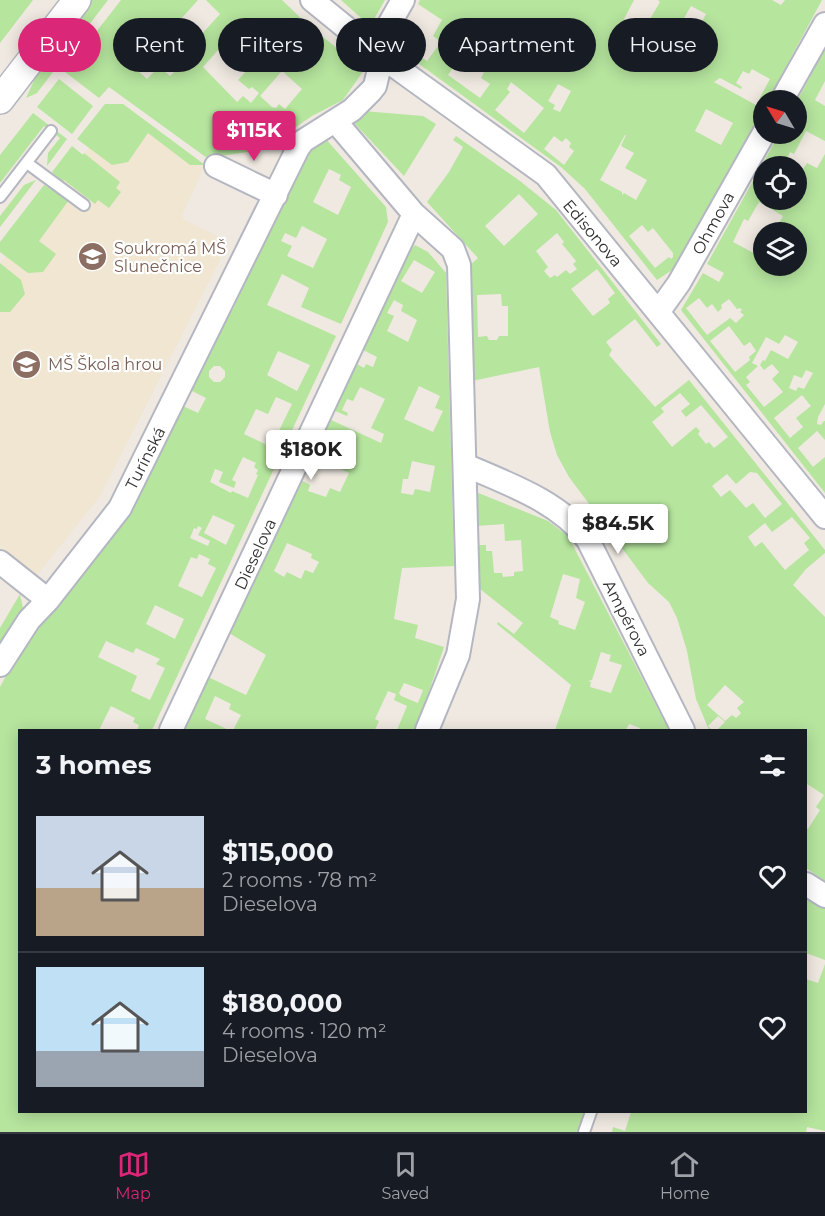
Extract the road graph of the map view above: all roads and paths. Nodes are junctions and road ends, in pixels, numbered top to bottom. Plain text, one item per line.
1 (77, 0) edge
2 (312, 0) edge
3 (402, 0) edge
4 (392, 18) edge
5 (336, 20) edge
6 (825, 24) edge
7 (378, 72) edge
8 (403, 72) edge
9 (788, 90) edge
10 (0, 100) edge
11 (336, 122) junction
12 (51, 131) dead end
13 (758, 144) edge
14 (27, 163) junction
15 (216, 166) dead end
16 (276, 195) junction
17 (0, 197) edge
18 (84, 205) dead end
19 (414, 214) junction
20 (659, 311) junction
21 (465, 465) junction
22 (825, 517) edge
23 (0, 562) edge
24 (48, 600) junction
25 (0, 665) edge
26 (171, 729) edge
27 (427, 729) edge
28 (682, 729) edge
29 (807, 885) edge
30 (825, 896) edge
31 (591, 1113) edge
32 (584, 1132) edge

1 - 10 street
2 - 5 street, Edisonova
3 - 4 street
6 - 9 street
7 - 11 street
8 - 20 street, Edisonova
11 - 16 street
11 - 19 street
12 - 14 lane
13 - 20 street, Ohmova
14 - 17 lane
14 - 18 lane
15 - 16 street
16 - 24 street, Turínská
19 - 21 street
19 - 26 street, Dieselova
20 - 22 street, Edisonova
21 - 27 street
21 - 28 street, Ampérova
23 - 24 street
24 - 25 street, Turínská
29 - 30 street
31 - 32 lane

